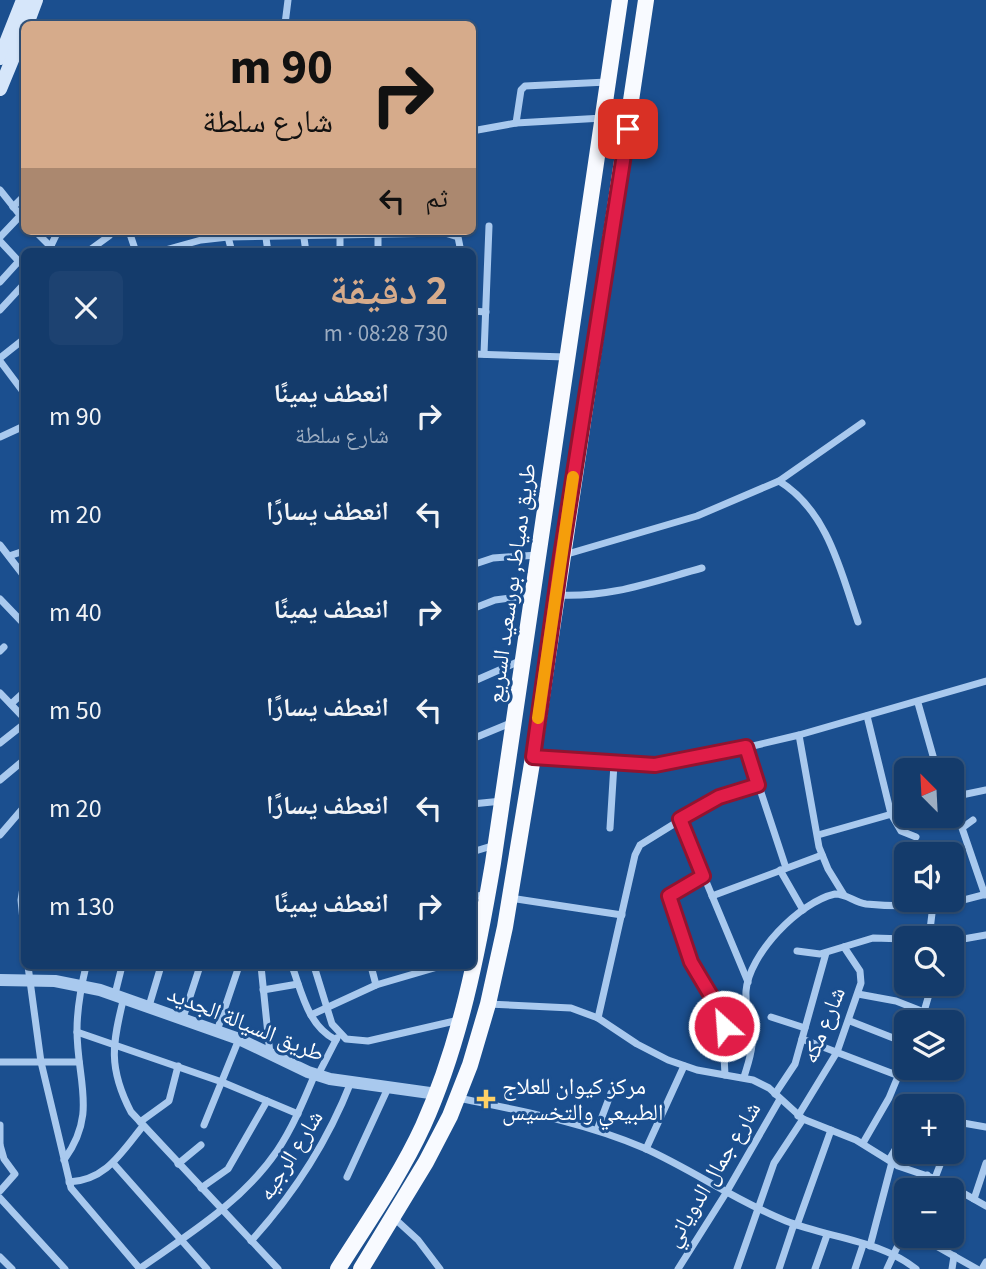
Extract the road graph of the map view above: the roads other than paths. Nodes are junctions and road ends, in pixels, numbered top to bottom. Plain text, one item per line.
1 (23, 0) edge
2 (36, 0) edge
3 (288, 0) edge
4 (620, 0) edge
5 (646, 0) edge
6 (28, 21) edge
7 (285, 21) edge
8 (4, 35) edge
9 (21, 38) edge
10 (0, 58) edge
11 (608, 82) junction
12 (0, 89) edge
13 (603, 118) junction
14 (516, 123) junction
15 (476, 130) edge
16 (0, 190) edge
17 (21, 199) edge
18 (13, 206) junction
19 (21, 217) edge
20 (21, 219) edge
21 (489, 226) dead end
22 (200, 235) edge
23 (278, 235) edge
24 (314, 235) edge
25 (325, 235) edge
26 (348, 235) edge
27 (365, 235) edge
28 (388, 235) edge
29 (109, 236) dead end
30 (378, 236) junction
31 (228, 237) junction
32 (340, 237) junction
33 (266, 238) junction
34 (304, 238) junction
35 (0, 239) edge
36 (92, 248) edge
37 (181, 248) edge
38 (231, 248) edge
39 (267, 248) edge
40 (305, 248) edge
41 (340, 248) edge
42 (378, 248) edge
43 (21, 263) edge
44 (21, 265) edge
45 (0, 282) edge
46 (21, 287) edge
47 (0, 310) edge
48 (476, 311) edge
49 (486, 312) junction
50 (21, 342) edge
51 (476, 354) edge
52 (484, 354) junction
53 (568, 357) junction
54 (0, 360) edge
55 (9, 371) junction
56 (0, 377) edge
57 (21, 381) edge
58 (862, 423) dead end
59 (21, 427) edge
60 (0, 437) edge
61 (779, 481) junction
62 (0, 545) edge
63 (21, 552) edge
64 (538, 555) junction
65 (9, 556) junction
66 (561, 556) junction
67 (476, 564) edge
68 (702, 568) dead end
69 (21, 572) edge
70 (532, 595) junction
71 (555, 595) junction
72 (0, 599) edge
73 (476, 608) edge
74 (21, 621) edge
75 (858, 622) dead end
76 (523, 660) junction
77 (476, 680) edge
78 (986, 681) edge
79 (0, 693) edge
80 (21, 695) edge
81 (918, 703) junction
82 (11, 704) junction
83 (21, 715) edge
84 (867, 716) junction
85 (514, 721) junction
86 (21, 726) edge
87 (799, 735) junction
88 (476, 738) edge
89 (0, 743) edge
90 (746, 747) junction
91 (533, 757) junction
92 (934, 758) edge
93 (21, 762) edge
94 (614, 764) junction
95 (0, 780) edge
96 (758, 785) junction
97 (986, 790) edge
98 (964, 795) edge
99 (502, 801) junction
100 (476, 804) edge
101 (21, 810) edge
102 (894, 813) edge
103 (891, 814) junction
104 (680, 819) junction
105 (973, 820) dead end
106 (610, 828) dead end
107 (0, 835) edge
108 (818, 835) junction
109 (916, 837) dead end
110 (496, 845) junction
111 (476, 851) edge
112 (822, 855) junction
113 (783, 869) junction
114 (703, 876) junction
115 (483, 890) edge
116 (511, 890) junction
117 (985, 894) edge
118 (845, 895) junction
119 (712, 896) junction
120 (964, 899) edge
121 (894, 904) edge
122 (803, 910) junction
123 (622, 915) junction
124 (482, 923) junction
125 (505, 927) junction
126 (986, 935) edge
127 (894, 939) edge
128 (964, 939) edge
129 (844, 947) junction
130 (476, 948) edge
131 (797, 951) dead end
132 (826, 953) junction
133 (28, 969) edge
134 (85, 969) edge
135 (122, 969) edge
136 (160, 969) edge
137 (199, 969) edge
138 (238, 969) edge
139 (261, 969) edge
140 (293, 969) edge
141 (315, 969) edge
142 (372, 969) edge
143 (431, 969) edge
144 (471, 969) edge
145 (0, 981) edge
146 (30, 981) junction
147 (748, 982) junction
148 (298, 984) junction
149 (376, 985) junction
150 (81, 986) junction
151 (263, 990) junction
152 (858, 994) junction
153 (120, 995) junction
154 (488, 1004) junction
155 (149, 1006) junction
156 (326, 1006) junction
157 (919, 1010) edge
158 (311, 1015) junction
159 (771, 1017) dead end
160 (183, 1018) junction
161 (598, 1018) junction
162 (460, 1020) junction
163 (850, 1020) junction
164 (806, 1028) junction
165 (217, 1031) junction
166 (77, 1032) junction
167 (338, 1037) junction
168 (894, 1038) edge
169 (239, 1039) junction
170 (802, 1039) junction
171 (113, 1042) junction
172 (837, 1052) junction
173 (270, 1054) junction
174 (0, 1062) edge
175 (41, 1062) junction
176 (79, 1062) junction
177 (178, 1066) junction
178 (684, 1066) junction
179 (316, 1074) junction
180 (894, 1074) edge
181 (725, 1075) junction
182 (744, 1077) junction
183 (897, 1080) edge
184 (222, 1082) junction
185 (351, 1082) junction
186 (388, 1088) junction
187 (611, 1093) dead end
188 (437, 1094) junction
189 (778, 1097) junction
190 (457, 1098) junction
191 (267, 1101) junction
192 (298, 1114) junction
193 (801, 1117) junction
194 (964, 1123) edge
195 (141, 1124) junction
196 (0, 1125) edge
197 (204, 1125) dead end
198 (986, 1127) edge
199 (597, 1130) junction
200 (831, 1130) junction
201 (863, 1143) junction
202 (0, 1144) edge
203 (201, 1146) dead end
204 (646, 1149) junction
205 (894, 1154) edge
206 (64, 1160) junction
207 (890, 1161) junction
208 (113, 1163) junction
209 (986, 1163) edge
210 (178, 1164) junction
211 (939, 1164) edge
212 (346, 1177) dead end
213 (931, 1177) joint
214 (69, 1182) junction
215 (201, 1188) junction
216 (0, 1191) edge
217 (726, 1193) junction
218 (964, 1193) edge
219 (0, 1198) edge
220 (974, 1199) junction
221 (986, 1206) edge
222 (758, 1209) junction
223 (222, 1210) junction
224 (393, 1217) junction
225 (796, 1225) junction
226 (827, 1235) junction
227 (180, 1240) junction
228 (251, 1241) junction
229 (356, 1241) junction
230 (866, 1245) junction
231 (895, 1248) edge
232 (940, 1248) edge
233 (372, 1252) junction
234 (892, 1254) junction
235 (954, 1256) junction
236 (0, 1257) edge
237 (986, 1262) edge
238 (12, 1269) edge
239 (65, 1269) edge
240 (140, 1269) edge
241 (207, 1269) edge
242 (278, 1269) edge
243 (338, 1269) edge
244 (361, 1269) edge
245 (440, 1269) edge
246 (678, 1269) edge
247 (737, 1269) edge
248 (779, 1269) edge
249 (816, 1269) edge
250 (855, 1269) edge
251 (887, 1269) edge
252 (916, 1269) edge
253 (952, 1269) edge
254 (980, 1269) edge

1 - 8 main road
2 - 6 main road
3 - 7 street
4 - 11 highway, طريق دمياط, بورسعيد السريع
5 - 66 highway, طريق دمياط, بورسعيد السريع
8 - 10 main road
9 - 12 main road
11 - 13 highway, طريق دمياط, بورسعيد السريع
11 - 14 street
13 - 14 street
13 - 53 highway, طريق دمياط, بورسعيد السريع
14 - 15 street
16 - 18 street
17 - 18 street
18 - 19 street
20 - 35 street
21 - 49 street
22 - 31 street
22 - 37 street
23 - 33 street
23 - 34 street
24 - 34 street
25 - 32 street
26 - 32 street
27 - 30 street
28 - 30 street
29 - 36 street
30 - 42 street
31 - 33 street
31 - 38 street
32 - 41 street
33 - 39 street
34 - 40 street
35 - 43 street
44 - 45 street
46 - 47 street
48 - 49 street
49 - 52 street
50 - 54 street
51 - 52 street
52 - 53 street
53 - 64 highway, طريق دمياط, بورسعيد السريع
54 - 55 street
55 - 56 street
55 - 57 street
58 - 61 street
59 - 60 street
61 - 66 street
61 - 75 street
62 - 65 street
63 - 65 street
64 - 67 street
64 - 70 highway, طريق دمياط, بورسعيد السريع
65 - 69 street
66 - 71 highway, طريق دمياط, بورسعيد السريع
68 - 71 street
70 - 73 street
70 - 76 highway, طريق دمياط, بورسعيد السريع
71 - 91 highway, طريق دمياط, بورسعيد السريع
72 - 74 street
76 - 77 street
76 - 85 highway, طريق دمياط, بورسعيد السريع
78 - 81 street
79 - 82 street
80 - 82 street
81 - 84 street
81 - 92 street
82 - 83 street
84 - 87 street
84 - 103 street
85 - 88 street
85 - 99 highway, طريق دمياط, بورسعيد السريع
86 - 89 street
87 - 90 street
87 - 108 street
90 - 94 street
90 - 96 street
91 - 94 street
91 - 116 highway, طريق دمياط, بورسعيد السريع
93 - 95 street
94 - 106 street
96 - 104 street
96 - 113 street
97 - 98 street
99 - 100 street
99 - 110 highway, طريق دمياط, بورسعيد السريع
101 - 107 street
102 - 103 street
103 - 108 street
103 - 109 street
104 - 114 street
104 - 123 street
105 - 117 street
108 - 112 street
110 - 111 street
110 - 115 highway, طريق دمياط, بورسعيد السريع
112 - 113 street
112 - 118 street
113 - 119 street
113 - 122 street
114 - 119 street
114 - 181 street
115 - 116 highway
115 - 124 highway, طريق دمياط, بورسعيد السريع
116 - 123 street
116 - 125 highway, طريق دمياط, بورسعيد السريع
117 - 120 street
118 - 121 street
118 - 122 street
119 - 147 street
122 - 147 street
123 - 161 street
124 - 125 highway
124 - 130 highway, طريق دمياط, بورسعيد السريع
125 - 154 highway, طريق دمياط, بورسعيد السريع
126 - 128 street
127 - 129 street
129 - 132 street
129 - 152 street, شارع مكه
131 - 132 street
132 - 164 street, شارع جمال الدوياني
133 - 146 street
134 - 150 street
135 - 153 street
136 - 155 street
137 - 160 street
138 - 165 street
139 - 151 street
140 - 148 street
141 - 156 street
142 - 149 street
143 - 149 street
144 - 162 highway, طريق دمياط, بورسعيد السريع
145 - 146 street, طريق السيالة الجديد
146 - 150 street, طريق السيالة الجديد
146 - 175 street
147 - 182 street
148 - 151 street
148 - 158 street
149 - 156 street
150 - 153 street, طريق السيالة الجديد
150 - 166 street
151 - 173 street
152 - 157 street
152 - 163 street, شارع مكه
153 - 155 street, طريق السيالة الجديد
153 - 171 street
154 - 161 street
154 - 190 highway, طريق دمياط, بورسعيد السريع
155 - 160 street, طريق السيالة الجديد
156 - 158 street
156 - 167 street
158 - 167 street
159 - 164 street
160 - 165 street, طريق السيالة الجديد
161 - 178 street
162 - 167 street
162 - 188 highway, طريق دمياط, بورسعيد السريع
163 - 168 street
163 - 172 street, شارع مكه
164 - 170 street, شارع جمال الدوياني
165 - 169 street, طريق السيالة الجديد
166 - 171 street
166 - 176 street
167 - 179 street
169 - 173 street, طريق السيالة الجديد
169 - 184 street
170 - 172 street
170 - 189 street, شارع جمال الدوياني
171 - 177 street
171 - 195 street
172 - 180 street
172 - 193 street, شارع مكه
173 - 179 street, طريق السيالة الجديد
174 - 175 street
175 - 176 street
175 - 206 street
176 - 206 street
177 - 184 street
177 - 195 street
178 - 181 street
178 - 204 street
179 - 185 street, طريق السيالة الجديد
179 - 192 street
181 - 182 street
182 - 189 street
183 - 201 street
184 - 191 street
184 - 197 street
185 - 186 street, طريق السيالة الجديد
185 - 228 street, شارع الرجيه
186 - 188 street, طريق السيالة الجديد
186 - 212 street
187 - 199 street
188 - 229 highway, طريق دمياط, بورسعيد السريع
189 - 193 street
189 - 217 street, شارع جمال الدوياني
190 - 199 street
190 - 224 highway, طريق دمياط, بورسعيد السريع
191 - 192 street
191 - 215 street
192 - 223 street
193 - 200 street
193 - 222 street, شارع مكه
194 - 198 street
195 - 208 street
195 - 210 street
196 - 202 street
199 - 204 street
200 - 201 street
200 - 225 street
201 - 207 street
202 - 216 street
203 - 210 street
204 - 217 street
205 - 207 street
206 - 214 street
207 - 213 street
207 - 230 street
208 - 214 street
208 - 227 street
209 - 220 street
210 - 215 street
211 - 213 street
214 - 240 street
215 - 223 street
217 - 222 street
217 - 246 street, شارع جمال الدوياني
218 - 220 street
219 - 239 street
220 - 221 street
222 - 225 street
222 - 247 street, شارع مكه
223 - 227 street
223 - 228 street
224 - 233 highway, طريق دمياط, بورسعيد السريع
224 - 245 street
225 - 226 street
225 - 248 street
226 - 230 street
226 - 249 street
227 - 240 street
227 - 241 street
228 - 242 street
229 - 233 highway
229 - 243 highway, طريق دمياط, بورسعيد السريع
230 - 234 street
230 - 250 street
231 - 234 street
232 - 235 street
233 - 244 highway, طريق دمياط, بورسعيد السريع
234 - 251 street
234 - 252 street
235 - 253 street
235 - 254 street
236 - 238 street
237 - 254 street

